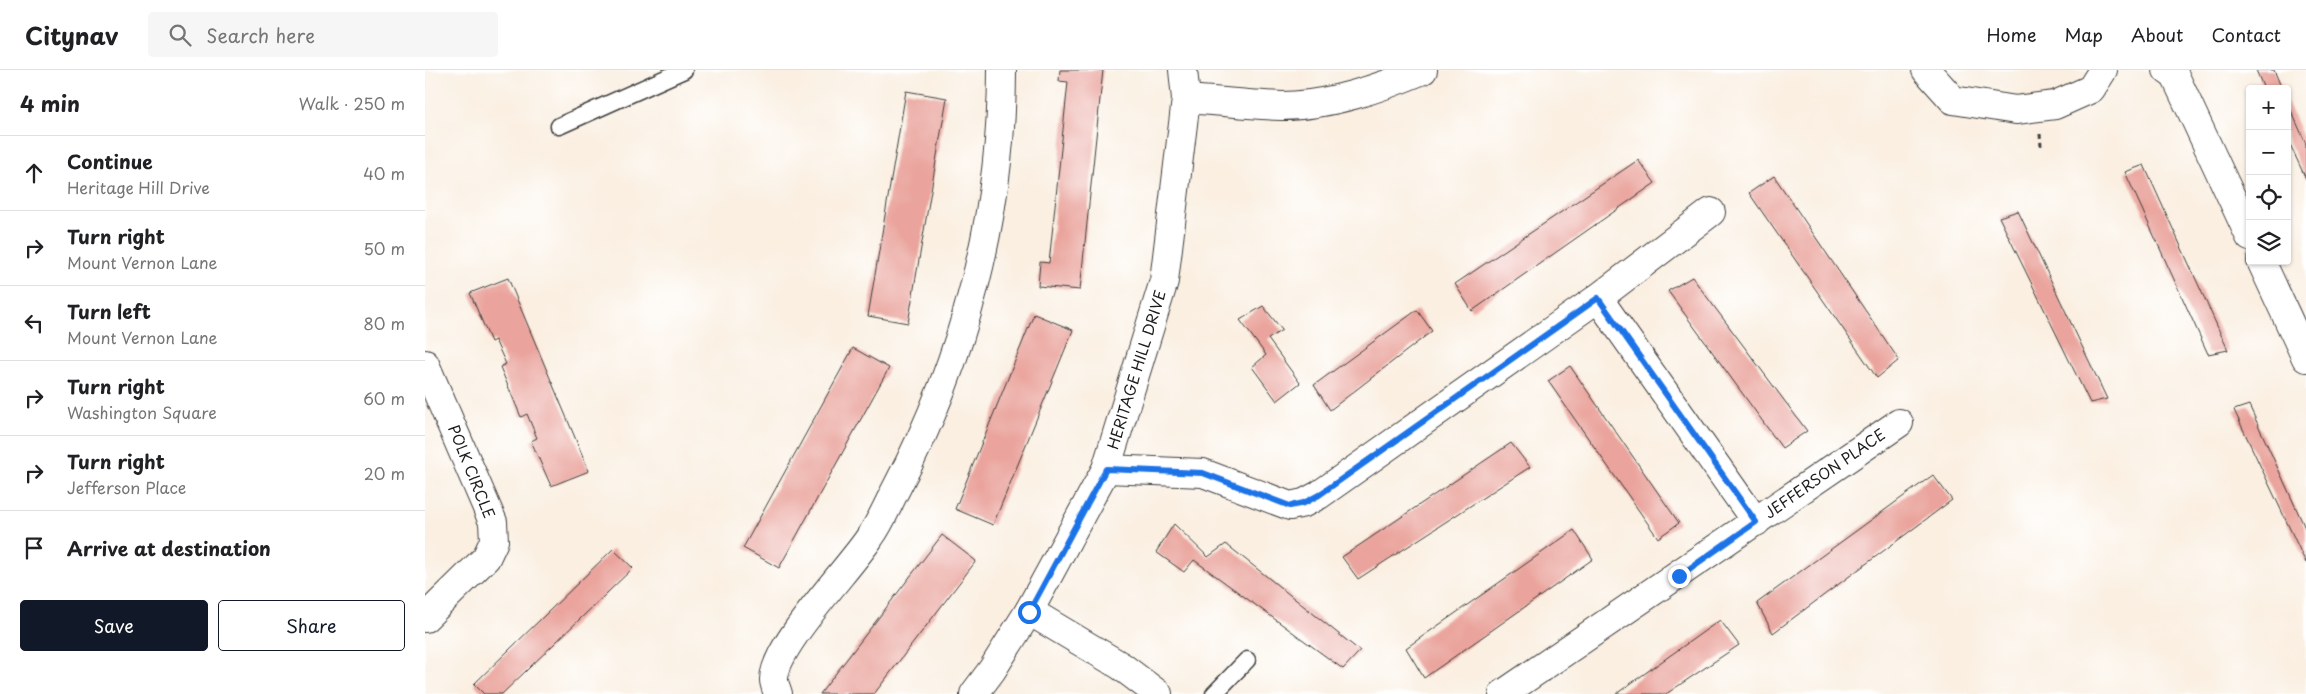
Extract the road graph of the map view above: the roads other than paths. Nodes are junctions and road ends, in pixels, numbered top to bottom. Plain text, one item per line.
1 (684, 70) edge
2 (1002, 70) edge
3 (1183, 70) edge
4 (1423, 70) edge
5 (1926, 70) edge
6 (2103, 70) edge
7 (2167, 70) edge
8 (1186, 98) junction
9 (559, 126) dead end
10 (1711, 212) dead end
11 (2246, 228) edge
12 (2263, 265) edge
13 (1598, 298) junction
14 (2306, 358) edge
15 (425, 364) edge
16 (1899, 423) dead end
17 (1106, 469) junction
18 (1756, 522) junction
19 (1029, 612) junction
20 (425, 618) edge
21 (1247, 660) dead end
22 (778, 694) edge
23 (974, 694) edge
24 (1158, 694) edge
25 (1214, 694) edge
26 (1503, 694) edge

1 - 9 lane
2 - 22 street
3 - 8 street, HERITAGE HILL DRIVE
4 - 8 street
5 - 6 street
7 - 11 street
8 - 17 street, HERITAGE HILL DRIVE
10 - 13 street
12 - 14 street
13 - 17 street
13 - 18 street
15 - 20 street, POLK CIRCLE
16 - 18 street, JEFFERSON PLACE
17 - 19 street, HERITAGE HILL DRIVE
18 - 26 street, JEFFERSON PLACE
19 - 23 street, HERITAGE HILL DRIVE
19 - 24 street
21 - 25 lane

